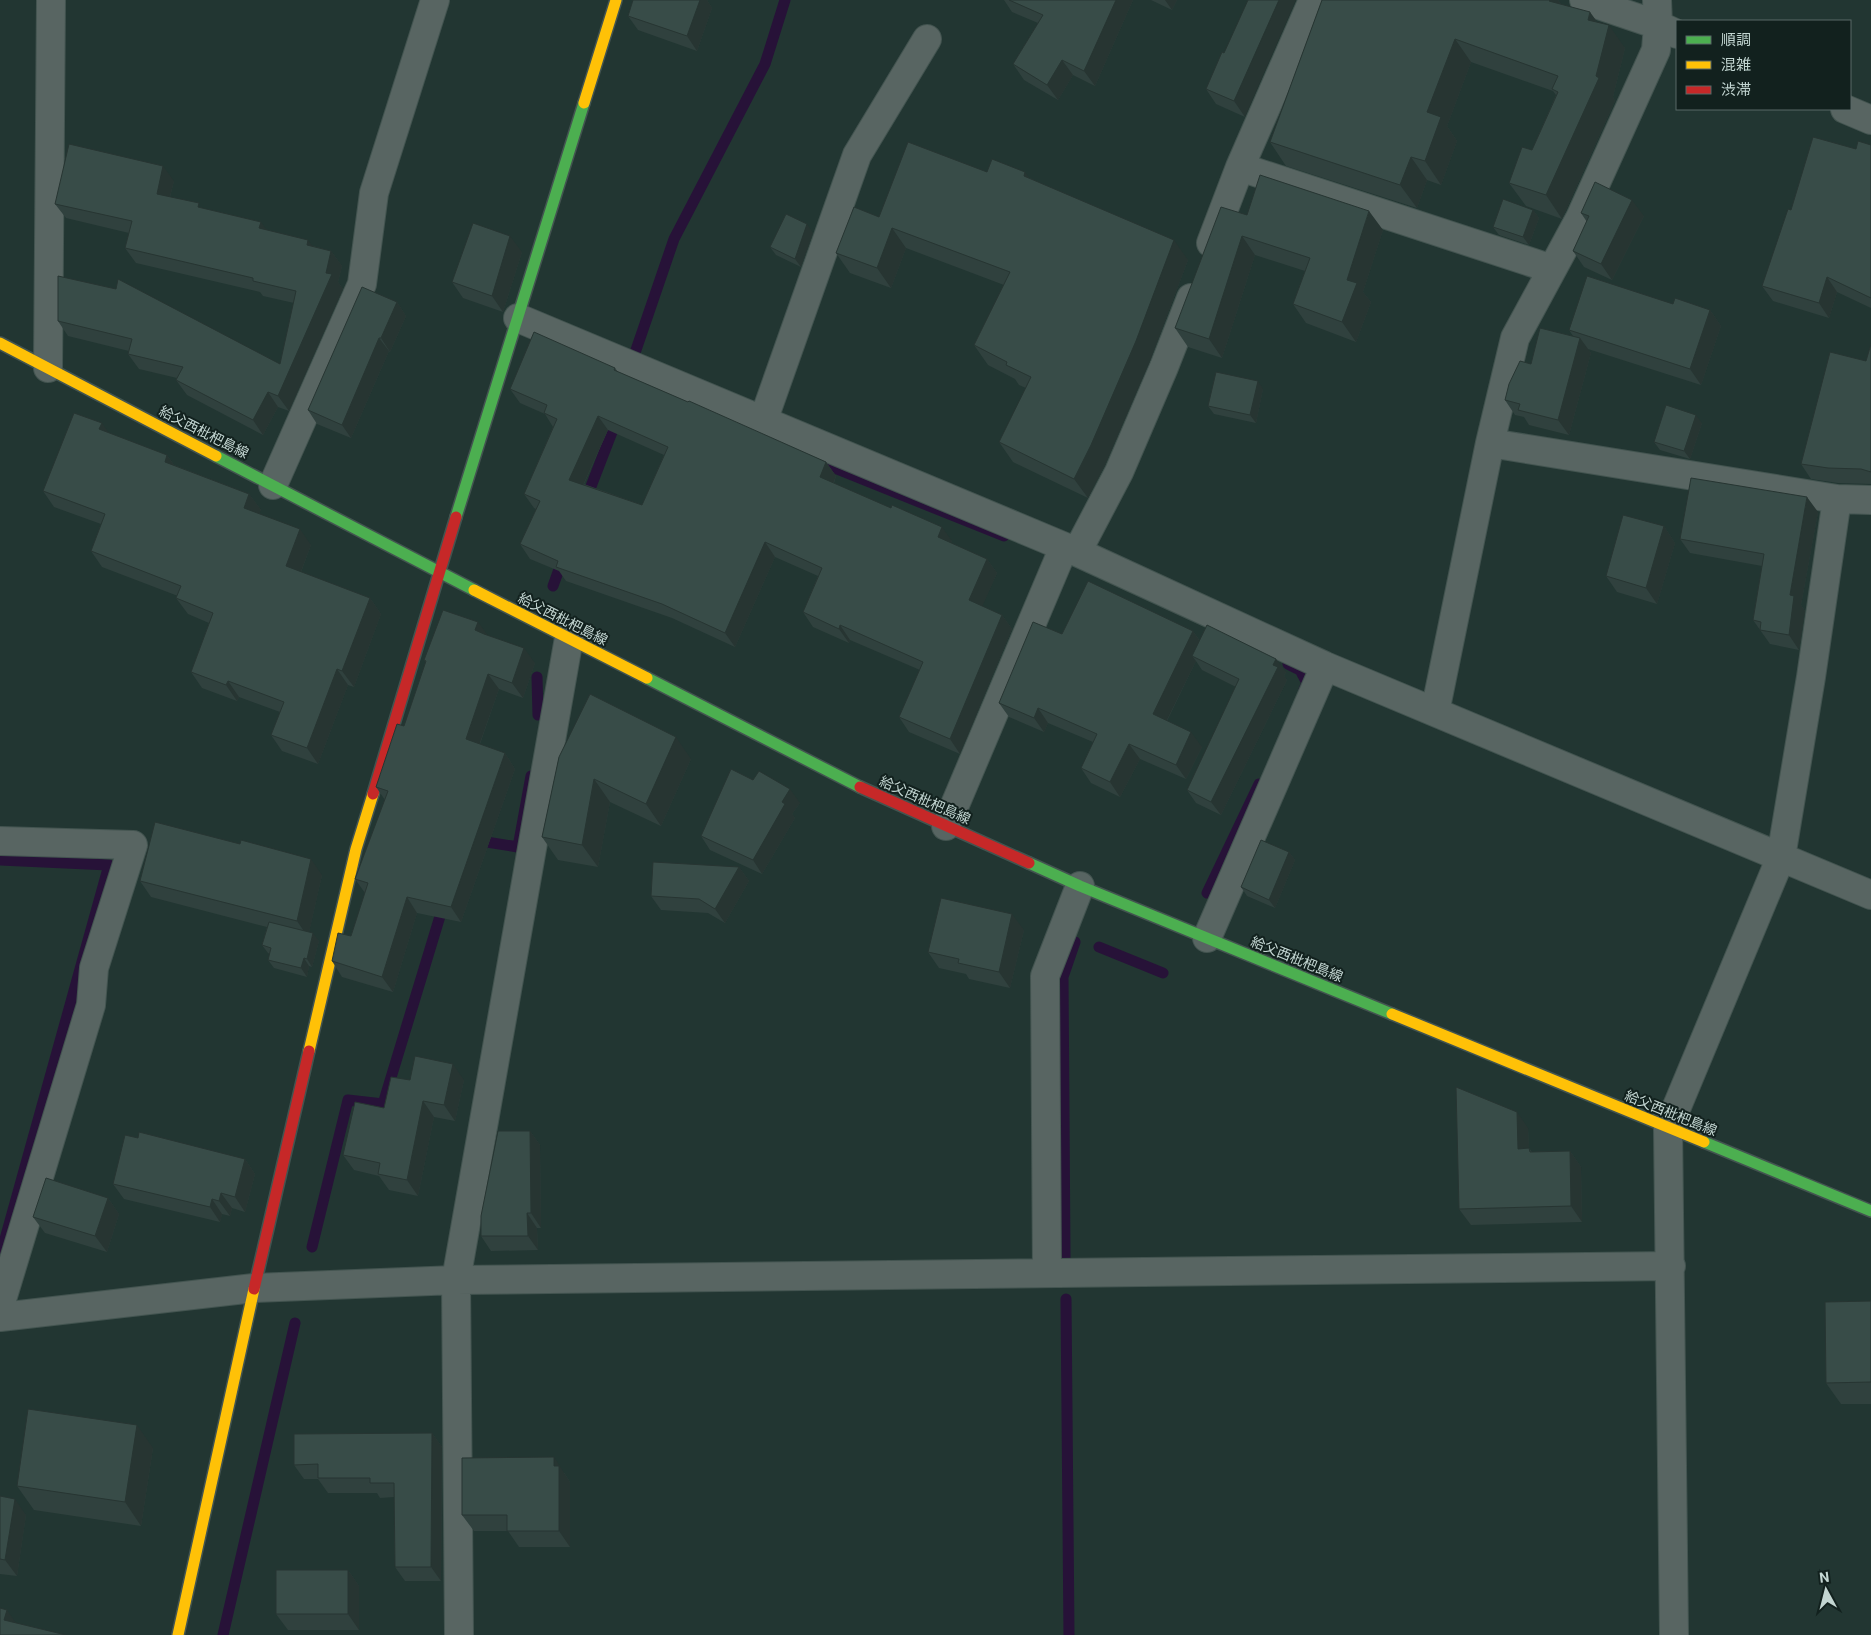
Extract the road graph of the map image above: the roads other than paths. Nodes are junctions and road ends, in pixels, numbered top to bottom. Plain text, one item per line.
1 (50, 0) edge
2 (435, 0) edge
3 (616, 0) edge
4 (1313, 0) edge
5 (1584, 0) edge
6 (1664, 20) edge
7 (927, 39) dead end
8 (1847, 110) edge
9 (1871, 120) edge
10 (1240, 167) junction
11 (1552, 269) junction
12 (518, 318) junction
13 (0, 343) edge
14 (48, 368) junction
15 (763, 421) junction
16 (1490, 443) junction
17 (273, 485) junction
18 (1837, 499) junction
19 (1871, 500) edge
20 (1071, 549) junction
21 (439, 572) junction
22 (569, 638) junction
23 (1325, 666) junction
24 (1435, 712) junction
25 (946, 826) junction
26 (0, 841) edge
27 (1780, 858) junction
28 (1080, 886) junction
29 (1871, 895) edge
30 (1207, 938) junction
31 (1668, 1128) junction
32 (1871, 1211) edge
33 (1670, 1266) junction
34 (1047, 1274) junction
35 (456, 1280) junction
36 (254, 1288) junction
37 (0, 1306) edge
38 (0, 1317) edge
39 (178, 1635) edge
40 (458, 1635) edge
41 (1674, 1635) edge

1 - 14 street
2 - 17 street
3 - 12 main road
4 - 10 street
5 - 6 street
6 - 11 street
7 - 15 street
8 - 9 street
10 - 11 street
10 - 20 street
11 - 16 street
12 - 15 street
12 - 21 main road
13 - 14 main road, 給父西枇杷島線
14 - 17 main road, 給父西枇杷島線
15 - 20 street
16 - 18 street
16 - 24 street
17 - 21 main road, 給父西枇杷島線
18 - 19 street
18 - 27 street
20 - 23 street
20 - 25 street
21 - 22 main road, 給父西枇杷島線
21 - 36 main road
22 - 25 main road, 給父西枇杷島線
22 - 35 street
23 - 24 street
23 - 30 street
24 - 27 street
25 - 28 main road, 給父西枇杷島線
26 - 37 street
27 - 29 street
27 - 31 street
28 - 30 main road, 給父西枇杷島線
28 - 34 street
30 - 31 main road, 給父西枇杷島線
31 - 32 main road, 給父西枇杷島線
31 - 33 street
33 - 34 street
33 - 41 street
34 - 35 street
35 - 36 street
35 - 40 street
36 - 38 street
36 - 39 main road

